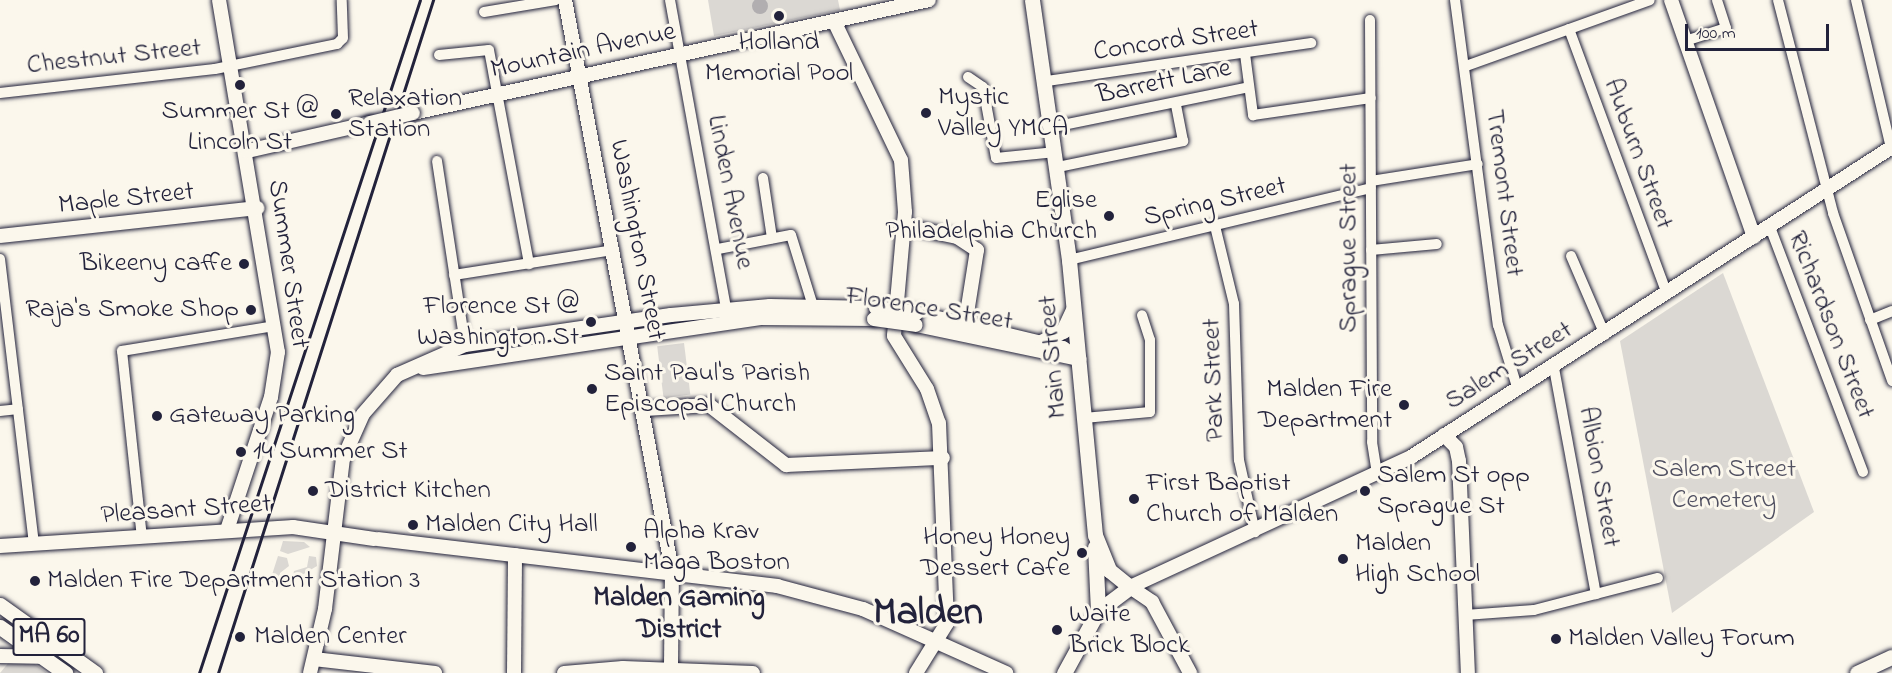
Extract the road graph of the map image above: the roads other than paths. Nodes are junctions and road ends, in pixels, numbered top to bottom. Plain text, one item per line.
1 (219, 0) edge
2 (342, 0) edge
3 (556, 0) edge
4 (565, 0) edge
5 (670, 0) edge
6 (929, 0) edge
7 (1032, 0) edge
8 (1455, 0) edge
9 (1650, 0) edge
10 (1671, 0) edge
11 (1717, 0) edge
12 (1778, 0) edge
13 (1856, 0) edge
14 (484, 12) dead end
15 (1370, 20) dead end
16 (834, 21) junction
17 (1569, 29) junction
18 (1685, 41) junction
19 (1311, 43) dead end
20 (440, 54) dead end
21 (681, 54) junction
22 (1245, 54) junction
23 (232, 65) junction
24 (1466, 66) junction
25 (580, 75) junction
26 (968, 77) dead end
27 (1047, 81) junction
28 (1249, 87) junction
29 (0, 93) edge
30 (496, 94) junction
31 (1371, 98) junction
32 (1176, 104) junction
33 (1053, 127) junction
34 (1892, 148) edge
35 (247, 151) junction
36 (1057, 159) junction
37 (437, 161) dead end
38 (1478, 164) junction
39 (763, 178) dead end
40 (1371, 184) junction
41 (1826, 190) junction
42 (257, 208) junction
43 (904, 226) junction
44 (1215, 226) junction
45 (1770, 227) junction
46 (0, 236) edge
47 (1754, 237) junction
48 (772, 238) junction
49 (1437, 244) dead end
50 (718, 249) junction
51 (614, 250) junction
52 (1371, 250) junction
53 (1572, 256) dead end
54 (0, 259) edge
55 (1069, 260) junction
56 (529, 264) junction
57 (454, 275) junction
58 (1666, 294) junction
59 (1074, 301) junction
60 (813, 306) junction
61 (1892, 311) edge
62 (875, 314) junction
63 (727, 315) junction
64 (1142, 315) dead end
65 (1870, 320) junction
66 (275, 326) junction
67 (630, 328) junction
68 (965, 328) junction
69 (1605, 335) junction
70 (499, 339) junction
71 (1041, 342) junction
72 (465, 345) junction
73 (501, 354) junction
74 (1079, 359) junction
75 (1554, 368) junction
76 (1892, 381) edge
77 (1518, 390) junction
78 (376, 398) junction
79 (18, 409) junction
80 (645, 409) junction
81 (0, 411) edge
82 (1084, 418) junction
83 (1444, 435) junction
84 (943, 458) junction
85 (1863, 472) dead end
86 (1377, 475) junction
87 (334, 530) junction
88 (224, 531) junction
89 (1255, 532) junction
90 (1095, 535) junction
91 (142, 538) junction
92 (0, 546) edge
93 (34, 546) junction
94 (515, 555) junction
95 (672, 570) junction
96 (1658, 578) dead end
97 (1130, 587) junction
98 (1596, 594) junction
99 (0, 605) edge
100 (1098, 611) junction
101 (1466, 615) junction
102 (0, 627) edge
103 (936, 639) junction
104 (0, 656) edge
105 (1892, 657) edge
106 (45, 659) junction
107 (1892, 665) edge
108 (312, 666) edge
109 (670, 669) junction
110 (65, 673) edge
111 (95, 673) edge
112 (435, 673) edge
113 (514, 673) edge
114 (564, 673) edge
115 (753, 673) edge
116 (916, 673) edge
117 (1006, 673) edge
118 (1064, 673) edge
119 (1190, 673) edge
120 (1468, 673) edge
121 (1857, 673) edge
122 (1882, 673) edge

1 - 23 street, Summer Street
2 - 23 street, Chestnut Street
3 - 14 street
4 - 25 street, Washington Street
5 - 21 street, Linden Avenue
6 - 16 street, Mountain Avenue
7 - 27 main road, Main Street
8 - 24 street, Tremont Street
9 - 17 street
10 - 18 street
11 - 18 street
12 - 41 street
13 - 34 street
15 - 31 street, Sprague Street
16 - 21 street, Mountain Avenue
16 - 43 street
17 - 24 street
17 - 58 street, Auburn Street
18 - 47 street
19 - 22 street, Concord Street
20 - 30 street
21 - 25 street, Mountain Avenue
21 - 50 street, Linden Avenue
22 - 27 street, Concord Street
22 - 28 street
23 - 29 street, Chestnut Street
23 - 35 street, Summer Street
24 - 38 street, Tremont Street
25 - 30 street, Mountain Avenue
25 - 51 street, Washington Street
26 - 36 street
27 - 33 main road, Main Street
28 - 31 street
28 - 32 street, Barrett Lane
30 - 35 street, Mountain Avenue, bridge
30 - 56 street
31 - 40 street, Sprague Street
32 - 33 street, Barrett Lane
32 - 36 street
33 - 36 main road, Main Street
34 - 41 street, Salem Street
35 - 42 street, Summer Street
36 - 55 main road, Main Street
37 - 57 street
38 - 40 street, Spring Street
38 - 77 street, Tremont Street
39 - 48 street
40 - 44 street, Spring Street
40 - 52 street, Sprague Street
41 - 45 street, Salem Street
41 - 65 street
42 - 46 street, Maple Street
42 - 66 street, Summer Street
43 - 68 street
43 - 84 street
44 - 55 street, Spring Street
44 - 89 street, Park Street
45 - 47 street, Salem Street
45 - 85 street, Richardson Street
47 - 58 street, Salem Street
48 - 50 street
48 - 60 street
49 - 52 street
50 - 63 street, Linden Avenue
51 - 56 street
51 - 67 street, Washington Street
52 - 86 street, Sprague Street
53 - 69 street
54 - 79 street
55 - 59 main road, Main Street
56 - 57 street
57 - 72 street
58 - 69 street, Salem Street
59 - 71 main road
59 - 74 main road, Main Street
60 - 62 street, Florence Street
60 - 63 street, Florence Street
61 - 65 street
62 - 63 street, Florence Street
62 - 68 street, Florence Street, bridge
63 - 67 street, Florence Street
64 - 82 street
65 - 76 street
66 - 88 street, Summer Street
66 - 91 street
67 - 70 street, Florence Street
67 - 73 street, Florence Street
67 - 80 street, Washington Street
68 - 71 street, Florence Street
68 - 74 street, Florence Street
69 - 75 street, Salem Street
70 - 72 street, Florence Street
70 - 73 street
71 - 74 street, Florence Street
72 - 78 street, Florence Street
73 - 78 street, Florence Street
74 - 82 main road, Main Street
75 - 77 street, Salem Street
75 - 98 street, Albion Street
77 - 83 street, Salem Street
78 - 87 street, Florence Street
79 - 81 street
79 - 93 street
80 - 84 street
80 - 95 street, Washington Street
82 - 90 main road, Main Street
83 - 86 street, Salem Street
83 - 101 street
84 - 103 street
86 - 89 street, Salem Street
87 - 88 street, Pleasant Street
87 - 94 street, Pleasant Street
87 - 108 street, Florence Street
88 - 91 street, Pleasant Street
89 - 97 street, Salem Street
90 - 97 main road, Main Street
90 - 100 main road
91 - 93 street, Pleasant Street
92 - 93 street, Pleasant Street
94 - 95 street, Pleasant Street
94 - 113 street
95 - 103 street, Pleasant Street
95 - 109 street, Washington Street
96 - 98 street
97 - 100 main road
97 - 119 street
98 - 101 street
99 - 111 main road, MA 60
100 - 118 main road
101 - 120 street
102 - 106 main road, MA 60
103 - 116 street
103 - 117 street, Pleasant Street
104 - 106 street
105 - 121 main road
106 - 110 main road, MA 60
107 - 122 main road
108 - 112 street
109 - 114 street
109 - 115 street

